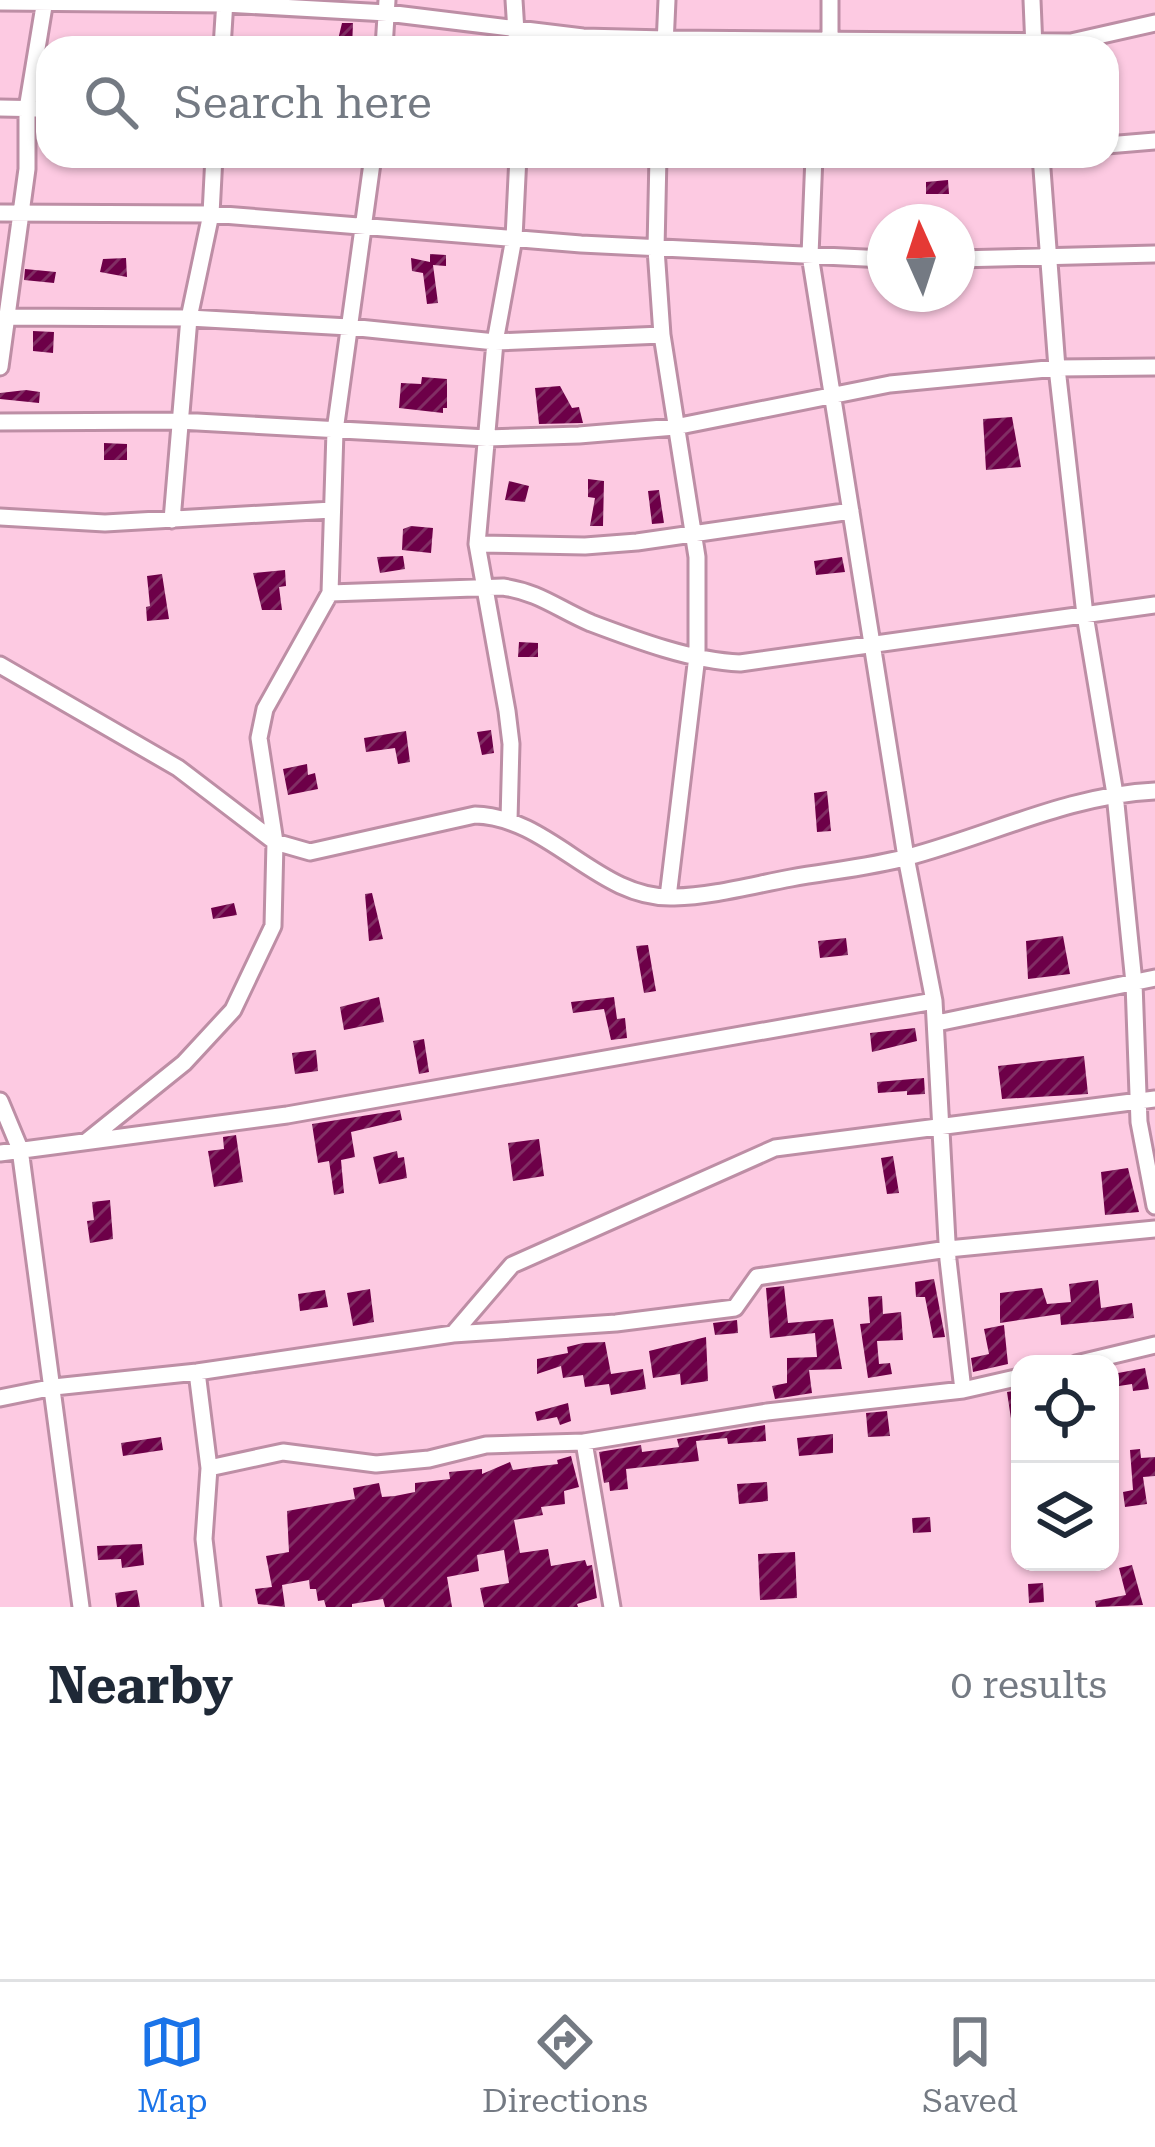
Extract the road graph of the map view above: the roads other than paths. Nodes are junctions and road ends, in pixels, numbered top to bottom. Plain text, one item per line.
1 (514, 0) edge
2 (667, 0) edge
3 (830, 0) edge
4 (1032, 0) edge
5 (0, 2) edge
6 (45, 2) edge
7 (225, 2) edge
8 (387, 6) edge
9 (1155, 23) edge
10 (39, 36) edge
11 (223, 36) edge
12 (385, 36) edge
13 (501, 36) edge
14 (516, 36) edge
15 (665, 36) edge
16 (830, 36) edge
17 (1034, 36) edge
18 (1105, 36) edge
19 (36, 56) edge
20 (0, 108) edge
21 (27, 109) junction
22 (36, 109) edge
23 (1155, 141) edge
24 (1119, 144) edge
25 (213, 168) edge
26 (371, 168) edge
27 (517, 168) edge
28 (658, 168) edge
29 (814, 168) edge
30 (1042, 168) edge
31 (20, 212) junction
32 (0, 213) edge
33 (211, 214) junction
34 (364, 224) junction
35 (514, 238) junction
36 (656, 248) junction
37 (1155, 254) edge
38 (810, 255) junction
39 (1046, 256) junction
40 (867, 258) edge
41 (975, 258) edge
42 (7, 317) junction
43 (189, 319) junction
44 (349, 327) junction
45 (662, 335) junction
46 (495, 342) junction
47 (0, 367) edge
48 (1155, 367) edge
49 (1057, 368) junction
50 (833, 394) junction
51 (178, 421) junction
52 (0, 422) edge
53 (675, 427) junction
54 (334, 431) junction
55 (488, 438) junction
56 (332, 510) junction
57 (851, 511) junction
58 (0, 517) edge
59 (172, 520) junction
60 (694, 535) junction
61 (477, 544) junction
62 (483, 589) junction
63 (330, 592) junction
64 (1155, 605) edge
65 (1085, 615) junction
66 (874, 645) junction
67 (697, 656) junction
68 (0, 664) edge
69 (1155, 791) edge
70 (1115, 794) junction
71 (509, 820) junction
72 (275, 842) junction
73 (906, 857) junction
74 (668, 897) junction
75 (1155, 978) edge
76 (1134, 983) junction
77 (934, 1001) junction
78 (937, 1023) junction
79 (1146, 1100) edge
80 (0, 1101) edge
81 (942, 1126) junction
82 (87, 1141) junction
83 (20, 1149) junction
84 (0, 1153) edge
85 (1155, 1206) edge
86 (1155, 1229) edge
87 (948, 1249) junction
88 (453, 1334) junction
89 (1155, 1346) edge
90 (1116, 1355) edge
91 (197, 1372) junction
92 (1011, 1379) edge
93 (54, 1387) junction
94 (963, 1390) junction
95 (0, 1398) edge
96 (584, 1442) junction
97 (209, 1468) junction
98 (81, 1607) edge
99 (212, 1607) edge
100 (612, 1607) edge

1 - 14 street
2 - 15 street
3 - 16 street
4 - 17 street
5 - 6 street
6 - 7 street
6 - 10 street
7 - 8 street
7 - 11 street
8 - 12 street
8 - 13 street
9 - 18 street
19 - 21 street
20 - 21 street
21 - 22 street
21 - 31 street
23 - 24 street
25 - 33 street
26 - 34 street
27 - 35 street
28 - 36 street
29 - 38 street
30 - 39 street
31 - 32 street
31 - 33 street
31 - 42 street
33 - 34 street
33 - 43 street
34 - 35 street
34 - 44 street
35 - 36 street
35 - 46 street
36 - 38 street
36 - 45 street
37 - 39 street
38 - 40 street
38 - 50 street
39 - 41 street
39 - 49 street
42 - 43 street
42 - 47 street
43 - 44 street
43 - 51 street
44 - 46 street
44 - 54 street
45 - 46 street
45 - 53 street
46 - 55 street
48 - 49 street
49 - 50 street
49 - 65 street
50 - 53 street
50 - 57 street
51 - 52 street
51 - 54 street
51 - 59 street
53 - 55 street
53 - 60 street
54 - 55 street
54 - 56 street
55 - 61 street
56 - 59 street
56 - 63 street
57 - 60 street
57 - 66 street
58 - 59 street
60 - 61 street
60 - 67 street
61 - 62 street
62 - 63 street
62 - 67 street
62 - 71 street
63 - 72 street
64 - 65 street
65 - 66 street
65 - 70 street
66 - 67 street
66 - 73 street
67 - 74 street
68 - 72 street
69 - 70 street
70 - 73 street
70 - 76 street
71 - 72 street
71 - 74 street
72 - 82 street
73 - 74 street
73 - 77 street
75 - 76 street
76 - 78 street
76 - 79 street
77 - 78 street
77 - 82 street
78 - 81 street
79 - 81 street
79 - 85 street
80 - 83 street
81 - 87 street
81 - 88 street
82 - 83 street
83 - 84 street
83 - 93 street
86 - 87 street
87 - 88 street
87 - 94 street
88 - 91 street
89 - 90 street
91 - 93 street
91 - 97 street
92 - 94 street
93 - 95 street
93 - 98 street
94 - 96 street
96 - 97 street
96 - 100 street
97 - 99 street

